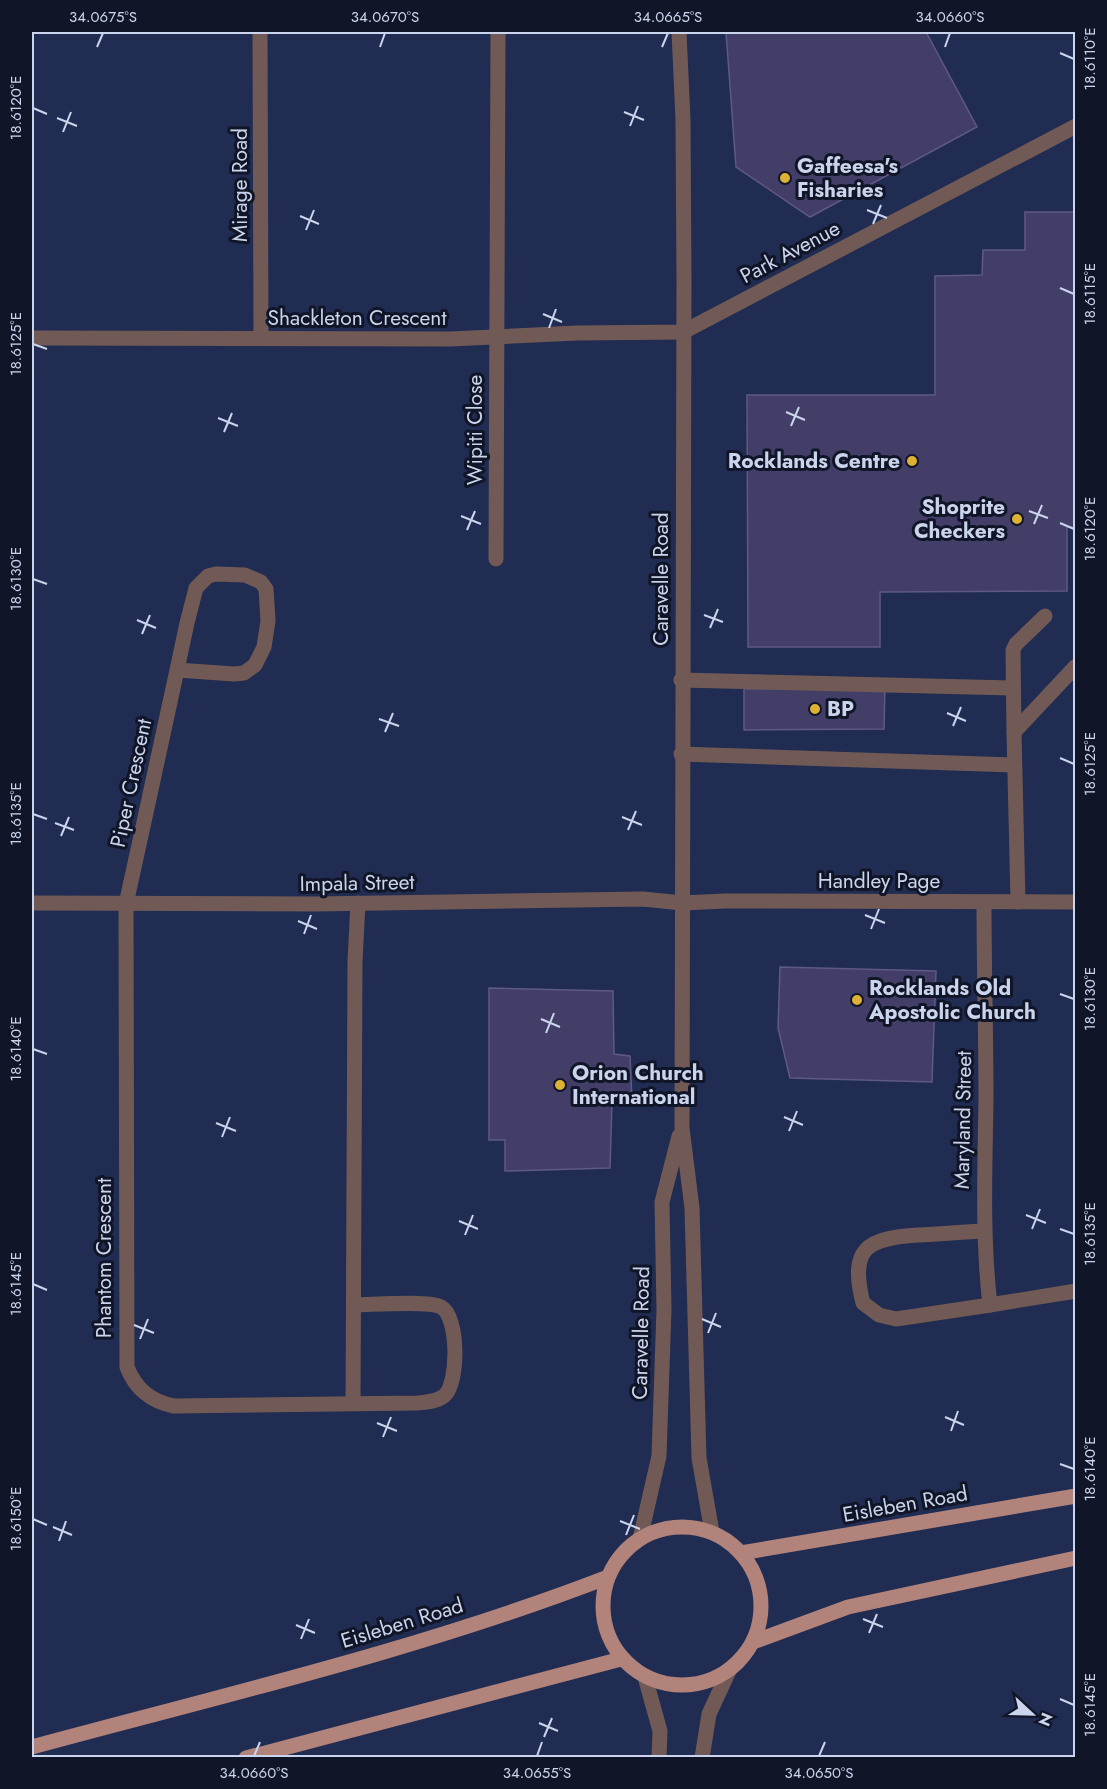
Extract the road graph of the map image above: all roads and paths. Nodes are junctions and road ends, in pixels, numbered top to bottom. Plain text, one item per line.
1 (260, 32) edge
2 (498, 32) edge
3 (679, 32) edge
4 (1076, 126) edge
5 (683, 332) junction
6 (497, 336) junction
7 (32, 338) edge
8 (261, 338) junction
9 (496, 559) dead end
10 (1045, 616) dead end
11 (1076, 666) edge
12 (177, 670) junction
13 (681, 680) junction
14 (1012, 687) junction
15 (1014, 732) junction
16 (681, 754) junction
17 (1014, 765) junction
18 (984, 902) junction
19 (1017, 902) junction
20 (1076, 902) edge
21 (32, 903) edge
22 (358, 903) junction
23 (682, 903) junction
24 (126, 904) junction
25 (682, 1128) junction
26 (984, 1231) junction
27 (1076, 1291) edge
28 (354, 1305) junction
29 (990, 1305) junction
30 (353, 1403) junction
31 (1076, 1496) edge
32 (712, 1532) junction
33 (640, 1539) junction
34 (741, 1553) junction
35 (1076, 1558) edge
36 (608, 1577) junction
37 (753, 1642) junction
38 (621, 1659) junction
39 (729, 1671) junction
40 (645, 1677) junction
41 (32, 1747) edge
42 (246, 1758) edge
43 (659, 1758) edge
44 (702, 1758) edge

1 - 8 street, Mirage Road
2 - 6 street
3 - 5 street, Caravelle Road
4 - 5 street, Park Avenue
5 - 6 street, Shackleton Crescent
5 - 13 street, Caravelle Road
6 - 8 street, Shackleton Crescent
6 - 9 street, Wipiti Close
7 - 8 street, Shackleton Crescent
10 - 14 street
11 - 15 street
12 - 12 street, Piper Crescent
12 - 24 street, Piper Crescent
13 - 14 street
13 - 16 street, Caravelle Road
14 - 15 street
15 - 17 street
16 - 17 street
16 - 23 street, Caravelle Road
17 - 19 street
18 - 19 street, Handley Page
18 - 23 street, Handley Page
18 - 26 street, Maryland Street
19 - 20 street, Handley Page
21 - 24 street, Impala Street
22 - 23 street, Impala Street
22 - 24 street, Impala Street
22 - 28 street
23 - 25 street, Caravelle Road
24 - 30 street, Phantom Crescent
25 - 32 street, Caravelle Road
25 - 33 street, Caravelle Road
26 - 29 street, Maryland Street
26 - 29 street
27 - 29 street
28 - 30 street
28 - 30 street, Phantom Crescent
31 - 34 main road, Eisleben Road
32 - 33 main road
32 - 34 main road
33 - 36 main road
34 - 37 main road
35 - 37 main road
36 - 38 main road
36 - 41 main road, Eisleben Road
37 - 39 main road
38 - 40 main road
38 - 42 main road
39 - 40 main road
39 - 44 street
40 - 43 street

